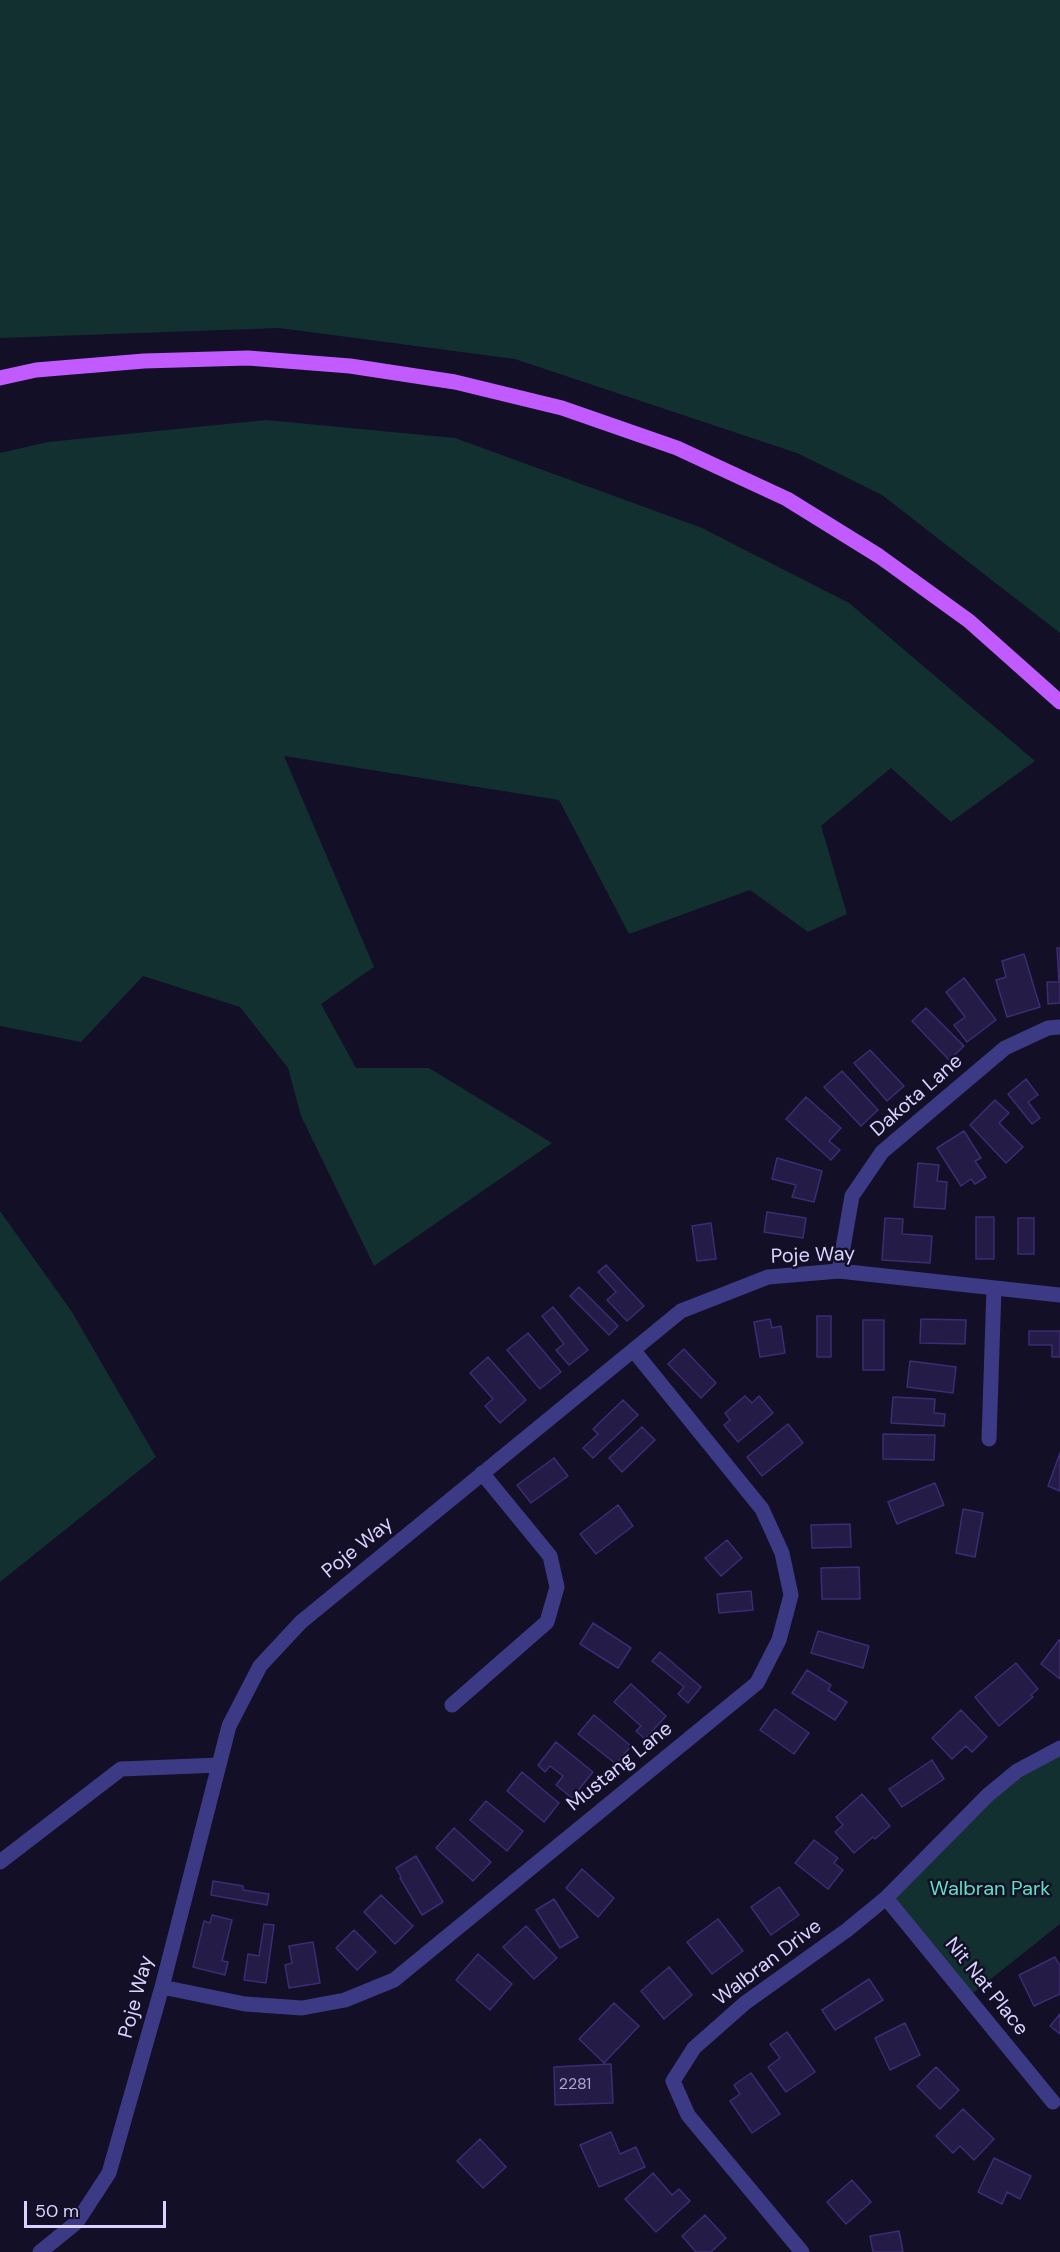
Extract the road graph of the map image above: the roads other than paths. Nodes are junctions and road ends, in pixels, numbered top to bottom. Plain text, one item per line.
1 (0, 378) edge
2 (1060, 702) edge
3 (1060, 1027) edge
4 (839, 1272) junction
5 (994, 1288) junction
6 (1060, 1294) edge
7 (634, 1351) junction
8 (989, 1439) dead end
9 (482, 1473) junction
10 (452, 1705) dead end
11 (1060, 1748) edge
12 (219, 1765) junction
13 (0, 1862) edge
14 (886, 1898) junction
15 (162, 1987) junction
16 (1053, 2102) dead end
17 (40, 2252) edge
18 (802, 2252) edge

1 - 2 main road
3 - 4 street, Dakota Lane
4 - 5 street, Poje Way
4 - 7 street, Poje Way
5 - 6 street, Poje Way
5 - 8 street
7 - 9 street, Poje Way
7 - 15 street, Mustang Lane
9 - 10 street
9 - 12 street, Poje Way
11 - 14 street, Walbran Drive
12 - 13 street
12 - 15 street, Poje Way
14 - 16 street, Nit Nat Place
14 - 18 street, Walbran Drive
15 - 17 street, Poje Way

